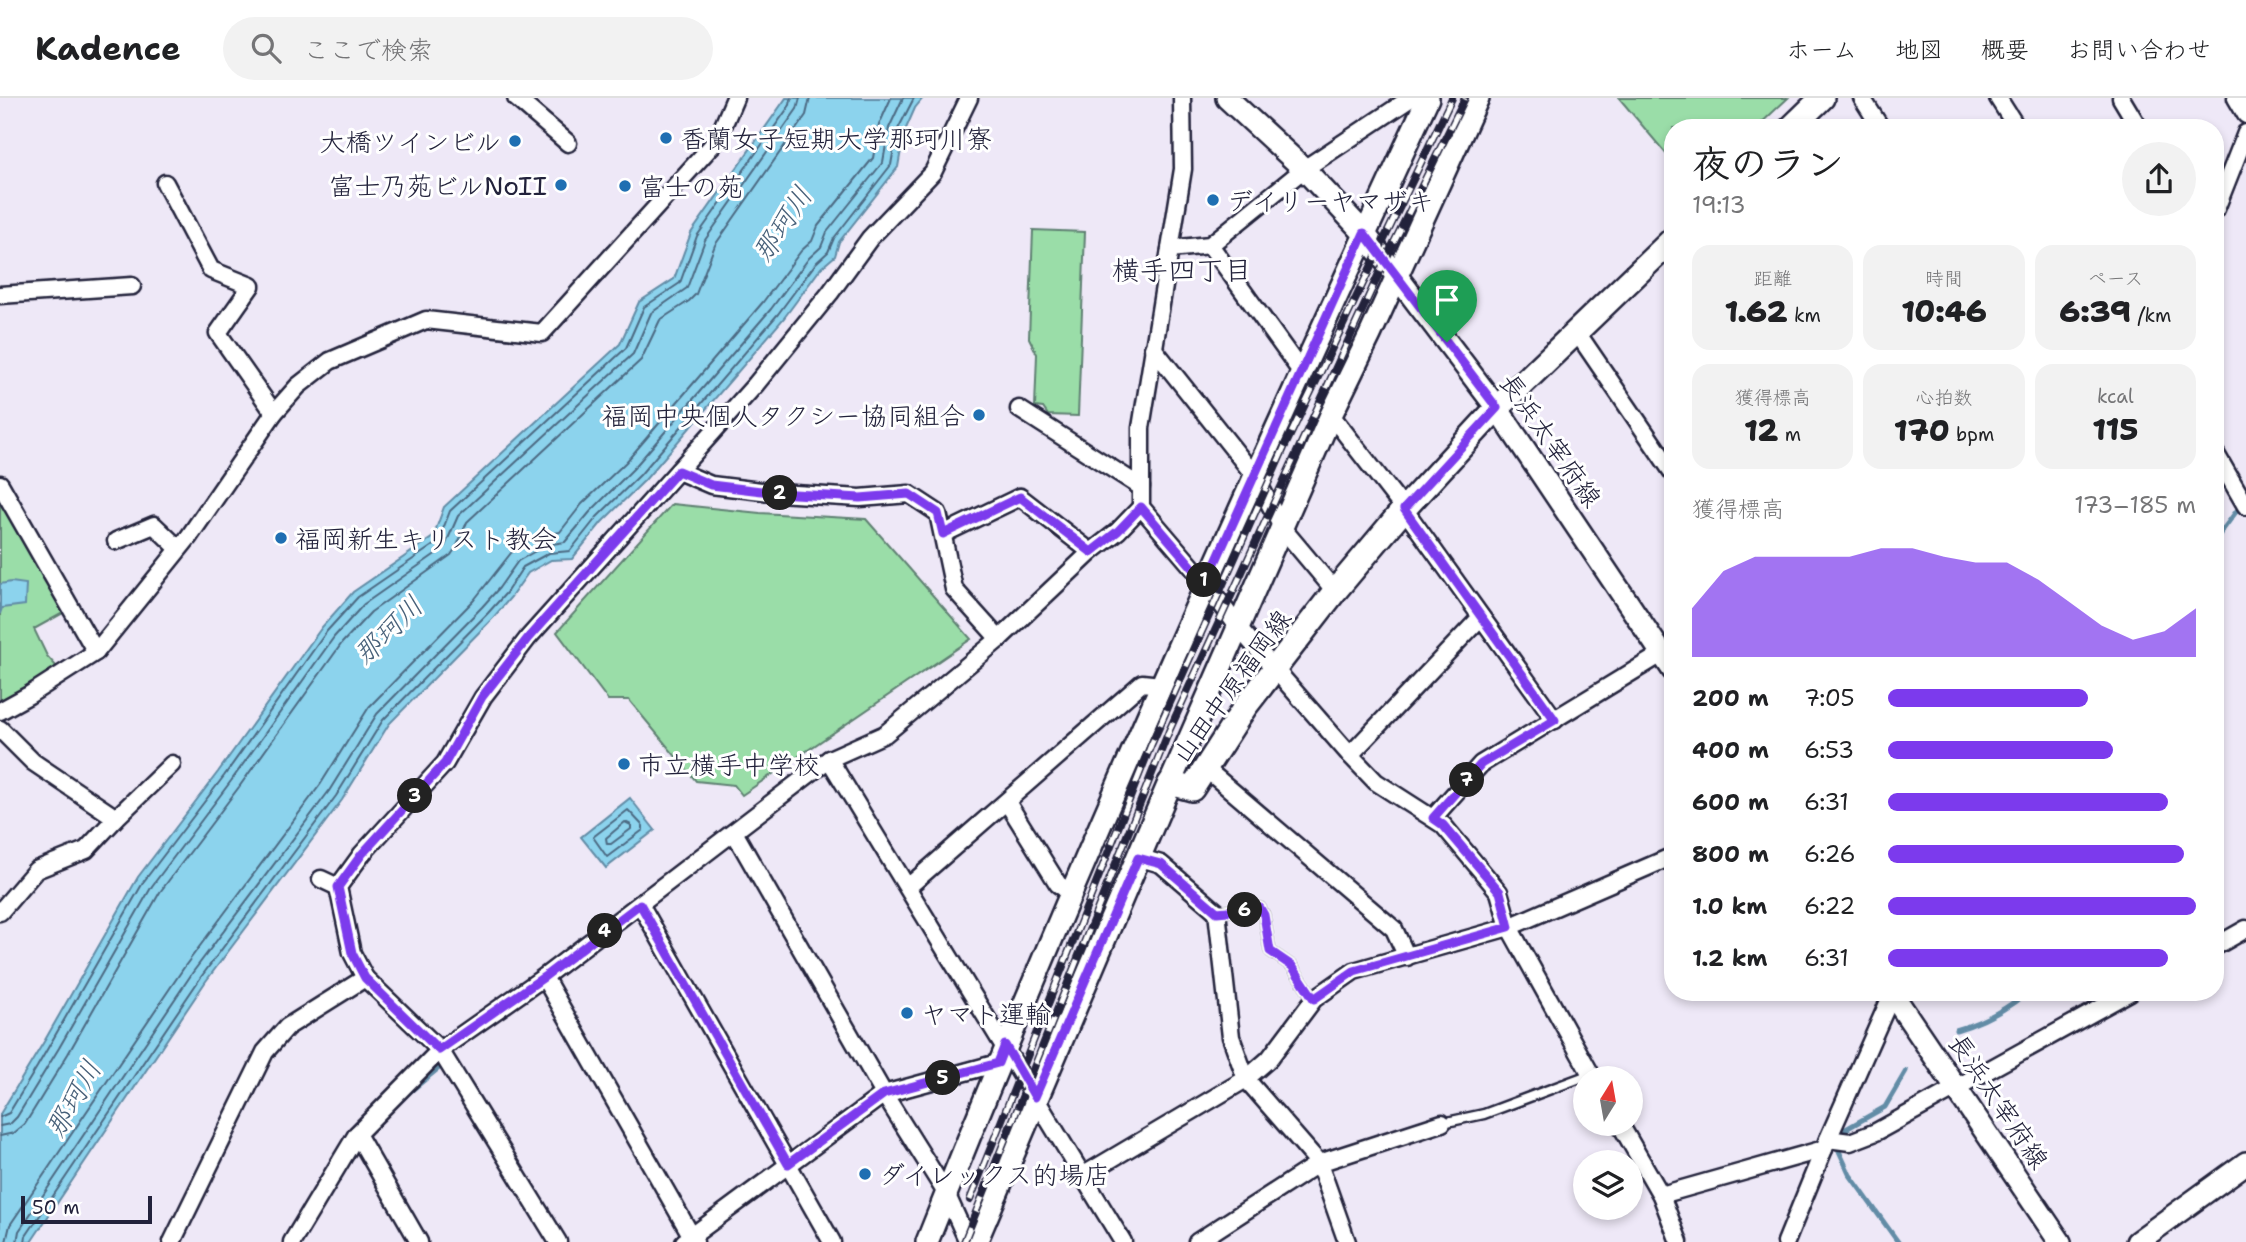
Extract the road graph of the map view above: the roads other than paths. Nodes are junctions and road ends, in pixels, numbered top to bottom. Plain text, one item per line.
1 (516, 98) edge
2 (735, 98) edge
3 (969, 98) edge
4 (1182, 98) edge
5 (1227, 98) edge
6 (1428, 98) edge
7 (1478, 98) edge
8 (1822, 98) edge
9 (1862, 98) edge
10 (1998, 98) edge
11 (2121, 98) edge
12 (2236, 98) edge
13 (1404, 100) edge
14 (2246, 115) edge
15 (1800, 119) edge
16 (1875, 119) edge
17 (2011, 119) edge
18 (2134, 119) edge
19 (2246, 133) edge
20 (568, 143) dead end
21 (1304, 169) junction
22 (165, 183) dead end
23 (2224, 189) edge
24 (1364, 233) junction
25 (1210, 245) junction
26 (1170, 249) junction
27 (1664, 250) edge
28 (1396, 276) junction
29 (132, 286) dead end
30 (0, 295) edge
31 (1576, 331) junction
32 (1153, 348) junction
33 (1302, 373) junction
34 (1497, 408) junction
35 (1019, 409) dead end
36 (274, 413) junction
37 (1331, 415) junction
38 (1664, 461) edge
39 (2224, 468) edge
40 (678, 471) junction
41 (1254, 475) junction
42 (0, 484) edge
43 (1141, 487) junction
44 (2246, 506) edge
45 (1141, 507) junction
46 (1404, 509) junction
47 (1283, 529) junction
48 (943, 534) junction
49 (116, 541) dead end
50 (178, 548) junction
51 (1091, 552) junction
52 (1206, 583) junction
53 (1335, 591) junction
54 (1481, 617) junction
55 (1238, 627) junction
56 (999, 639) junction
57 (1664, 650) edge
58 (96, 652) junction
59 (1664, 660) edge
60 (1274, 669) junction
61 (1161, 685) junction
62 (0, 711) edge
63 (1555, 720) junction
64 (0, 729) edge
65 (1350, 755) junction
66 (829, 760) junction
67 (172, 764) dead end
68 (1205, 768) junction
69 (1170, 783) junction
70 (1007, 802) junction
71 (116, 818) junction
72 (1433, 818) junction
73 (734, 832) junction
74 (1138, 858) junction
75 (1664, 860) edge
76 (321, 879) dead end
77 (338, 887) junction
78 (908, 887) junction
79 (1071, 894) junction
80 (640, 904) junction
81 (0, 912) edge
82 (1217, 912) junction
83 (1509, 927) junction
84 (2246, 929) edge
85 (2224, 941) edge
86 (1407, 957) junction
87 (544, 977) junction
88 (365, 978) junction
89 (1314, 999) junction
90 (1889, 1001) edge
91 (1897, 1001) edge
92 (2114, 1001) edge
93 (439, 1050) junction
94 (1002, 1054) junction
95 (1586, 1066) edge
96 (1246, 1079) junction
97 (1573, 1083) edge
98 (1956, 1087) junction
99 (884, 1094) junction
100 (1035, 1097) junction
101 (1442, 1123) joint
102 (357, 1134) junction
103 (1627, 1136) edge
104 (1834, 1142) junction
105 (1319, 1163) junction
106 (2246, 1163) edge
107 (788, 1164) junction
108 (1084, 1175) junction
109 (946, 1193) junction
110 (1661, 1195) junction
111 (690, 1240) edge
112 (172, 1242) edge
113 (292, 1242) edge
114 (419, 1242) edge
115 (558, 1242) edge
116 (832, 1242) edge
117 (927, 1242) edge
118 (968, 1242) edge
119 (975, 1242) edge
120 (1123, 1242) edge
121 (1197, 1242) edge
122 (1347, 1242) edge
123 (1679, 1242) edge
124 (1786, 1242) edge
125 (2060, 1242) edge
126 (2137, 1242) edge

1 - 20 street
2 - 36 street
3 - 40 street
4 - 26 street
5 - 21 street, 長浜太宰府線
6 - 24 street
7 - 28 street
8 - 15 main road
9 - 16 street
10 - 17 street
11 - 18 street
12 - 14 street
13 - 21 street
19 - 23 street
21 - 24 street, 長浜太宰府線
21 - 25 street
22 - 36 street
24 - 28 street, 長浜太宰府線
24 - 33 street
25 - 26 street
25 - 33 street
26 - 32 street
27 - 31 main road, 山田中原福岡線
28 - 34 street, 長浜太宰府線
28 - 37 street
29 - 30 street
31 - 34 main road, 山田中原福岡線
31 - 38 street
32 - 41 street
32 - 43 street
33 - 41 street
34 - 46 main road, 山田中原福岡線
34 - 57 street, 長浜太宰府線
35 - 43 street
36 - 50 street
37 - 46 street
37 - 47 street
39 - 44 street
40 - 48 street
40 - 77 street
41 - 47 street
41 - 52 street
42 - 58 street
43 - 45 street
45 - 51 street
45 - 52 street
46 - 53 main road, 山田中原福岡線
46 - 54 street
47 - 53 street
47 - 55 street
48 - 51 street
48 - 56 street
49 - 50 street
50 - 58 street
51 - 56 street
52 - 55 street
52 - 61 street
53 - 60 main road, 山田中原福岡線
54 - 63 street
54 - 65 street
55 - 60 street
55 - 69 street
56 - 66 street
58 - 62 street
59 - 63 street
60 - 65 street
60 - 68 main road, 山田中原福岡線
61 - 70 street
61 - 79 street
63 - 72 street
64 - 71 street
65 - 72 street
66 - 73 street
66 - 78 street
67 - 71 street
68 - 69 main road, 山田中原福岡線
68 - 86 street
69 - 74 main road, 山田中原福岡線
70 - 78 street
70 - 79 street
71 - 81 street
72 - 83 street
73 - 80 street
73 - 99 street
74 - 82 street
74 - 100 main road, 山田中原福岡線
75 - 83 street
76 - 77 street
77 - 88 street
78 - 94 street
79 - 94 street
80 - 87 street
80 - 107 street
82 - 89 lane
82 - 96 street
83 - 86 street
83 - 95 street
84 - 85 street
86 - 89 street
87 - 93 street
87 - 111 street
88 - 93 street
88 - 112 street
89 - 96 street
90 - 104 street
91 - 98 street, 長浜太宰府線
92 - 98 street
93 - 102 street
93 - 115 street
94 - 99 street
94 - 100 street
94 - 109 street
96 - 105 street
96 - 108 street
97 - 101 lane
98 - 104 street
98 - 125 street, 長浜太宰府線
99 - 107 street
99 - 109 street
100 - 108 street
100 - 119 main road, 山田中原福岡線
101 - 105 street
102 - 113 street
102 - 114 street
103 - 110 street
104 - 110 street
104 - 124 street
105 - 121 street
105 - 122 street
106 - 126 street
107 - 111 street
107 - 116 street
108 - 120 street
109 - 117 street
109 - 118 street
110 - 123 street

